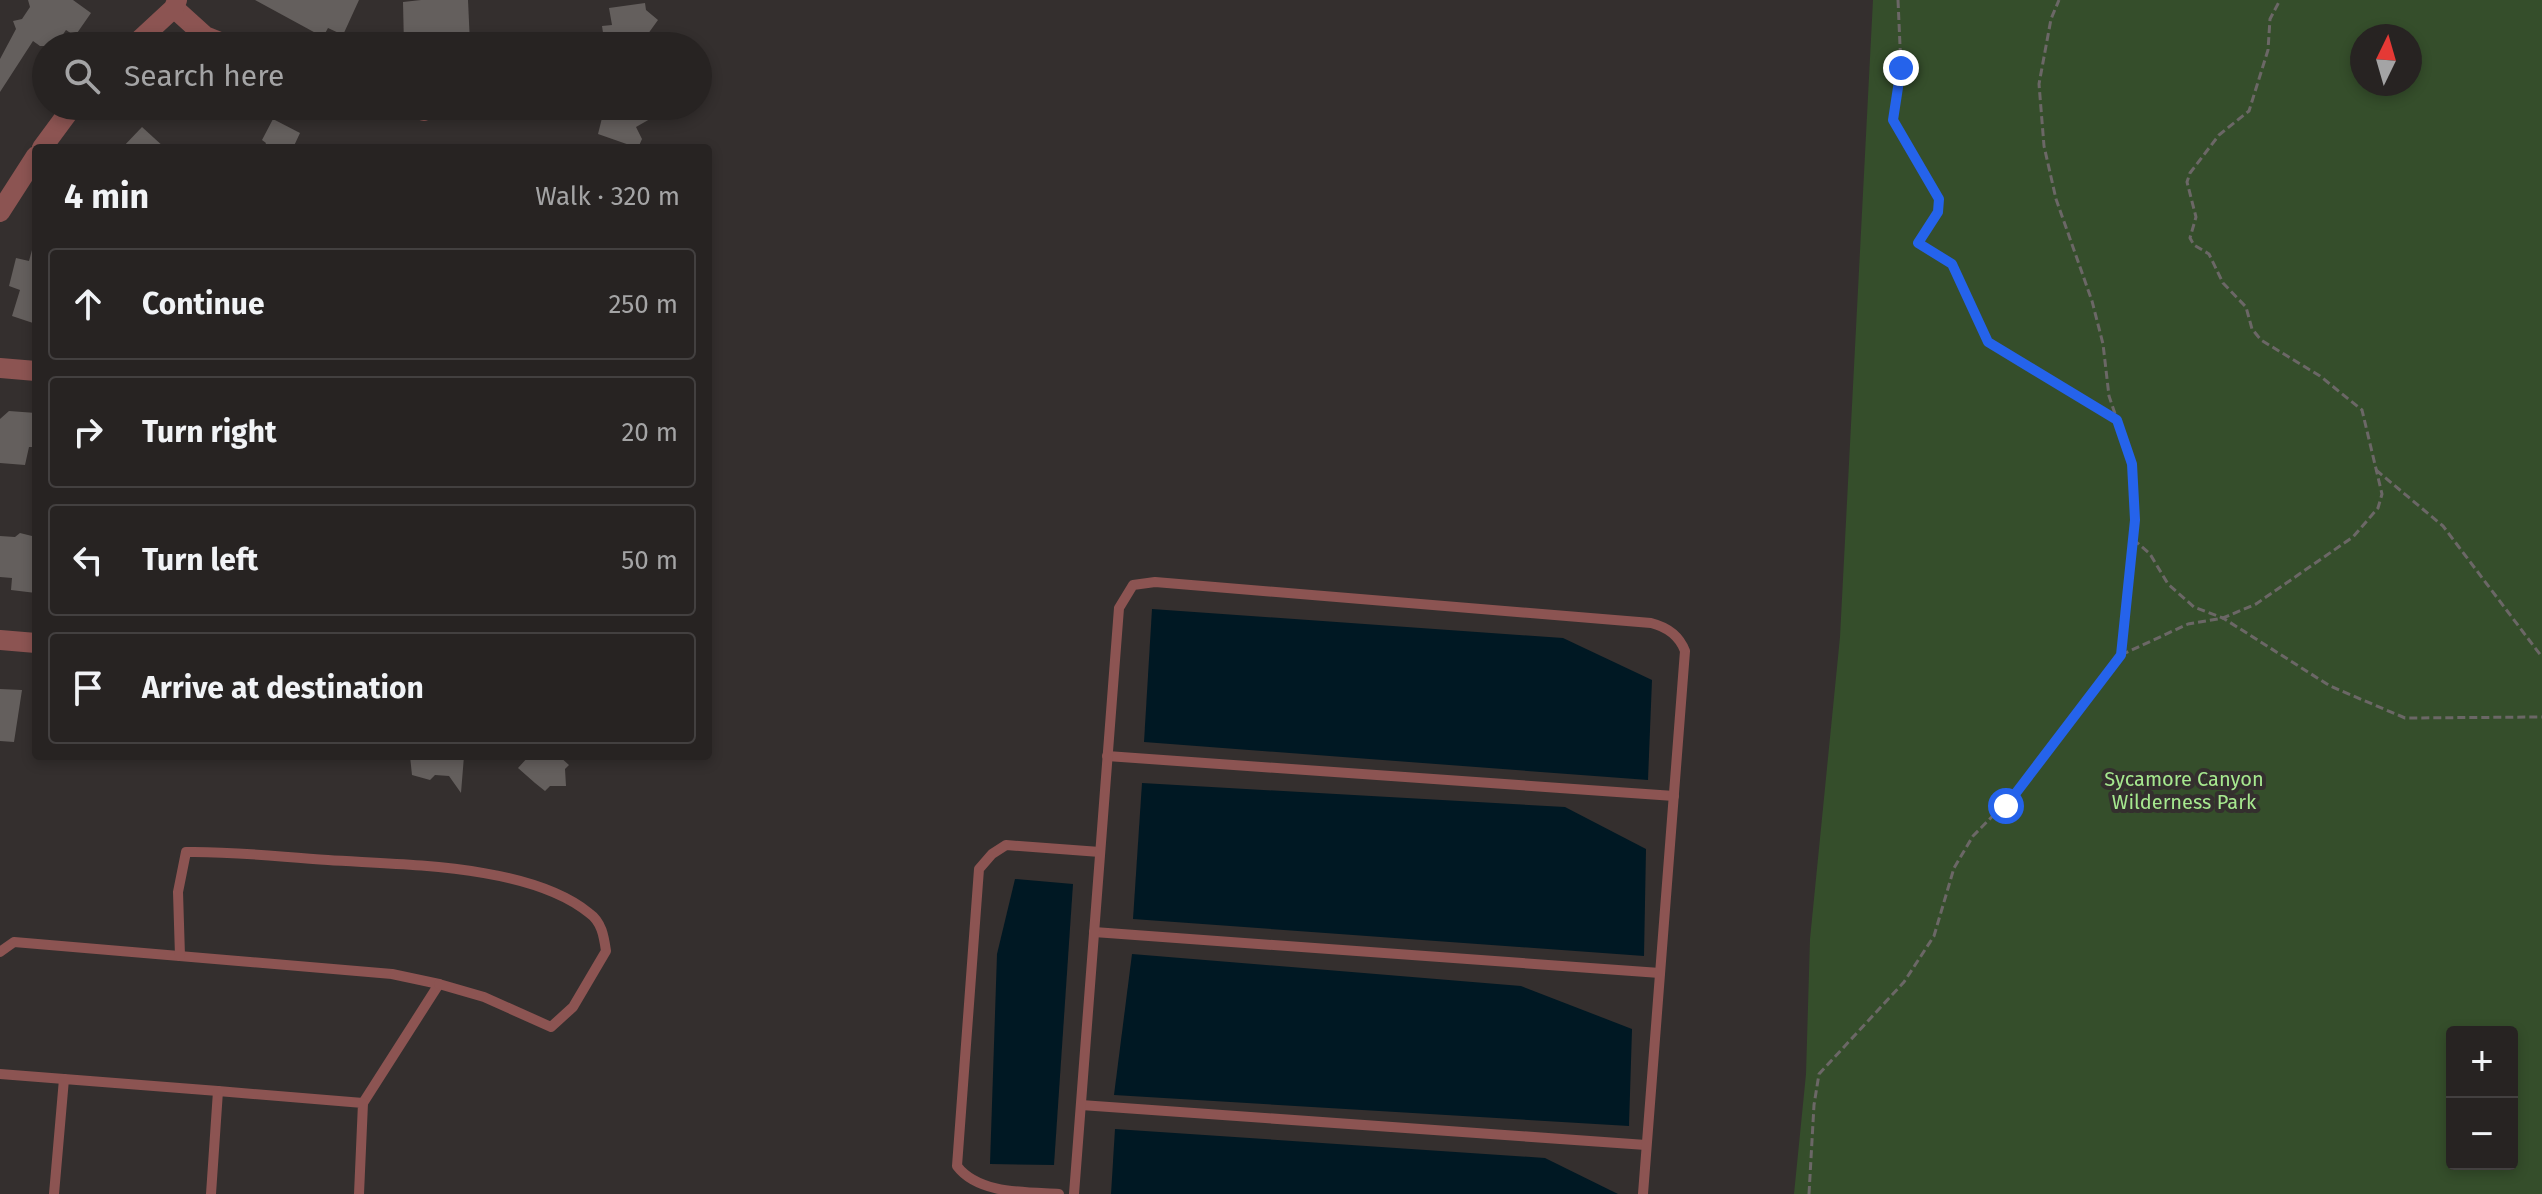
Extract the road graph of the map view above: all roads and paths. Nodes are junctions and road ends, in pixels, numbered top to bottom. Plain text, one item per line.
1 (1898, 0) edge
2 (2059, 0) edge
3 (2280, 0) edge
4 (176, 4) edge
5 (147, 32) edge
6 (201, 32) edge
7 (63, 120) edge
8 (45, 144) edge
9 (32, 162) edge
10 (0, 212) edge
11 (0, 368) edge
12 (32, 371) edge
13 (2117, 420) junction
14 (2376, 470) junction
15 (2133, 539) junction
16 (2223, 618) junction
17 (0, 640) edge
18 (32, 643) edge
19 (2121, 655) junction
20 (2542, 657) edge
21 (2542, 717) edge
22 (1107, 756) junction
23 (1674, 796) junction
24 (1100, 852) junction
25 (1094, 932) junction
26 (0, 952) edge
27 (180, 956) junction
28 (1660, 973) junction
29 (439, 984) junction
30 (0, 1074) edge
31 (64, 1079) junction
32 (218, 1091) junction
33 (363, 1103) junction
34 (1081, 1105) junction
35 (1646, 1145) junction
36 (54, 1194) edge
37 (211, 1194) edge
38 (359, 1194) edge
39 (1059, 1194) edge
40 (1074, 1194) edge
41 (1643, 1194) edge
42 (1809, 1194) edge

1 - 13 path
2 - 13 path
3 - 14 path
4 - 5 street
4 - 6 street
7 - 8 street
9 - 10 street
11 - 12 street
13 - 15 path
14 - 16 path
14 - 20 path
15 - 16 path
15 - 19 path
16 - 19 path
16 - 21 path
17 - 18 street
19 - 42 path
22 - 23 lane
22 - 23 lane
22 - 24 lane
23 - 28 lane
24 - 25 lane
24 - 39 lane
25 - 28 lane
25 - 34 lane
26 - 27 lane
27 - 29 lane
27 - 29 lane
28 - 35 lane
29 - 33 lane
30 - 31 lane
31 - 32 lane
31 - 36 lane
32 - 33 lane
32 - 37 lane
33 - 38 lane
34 - 35 lane
34 - 40 lane
35 - 41 lane

